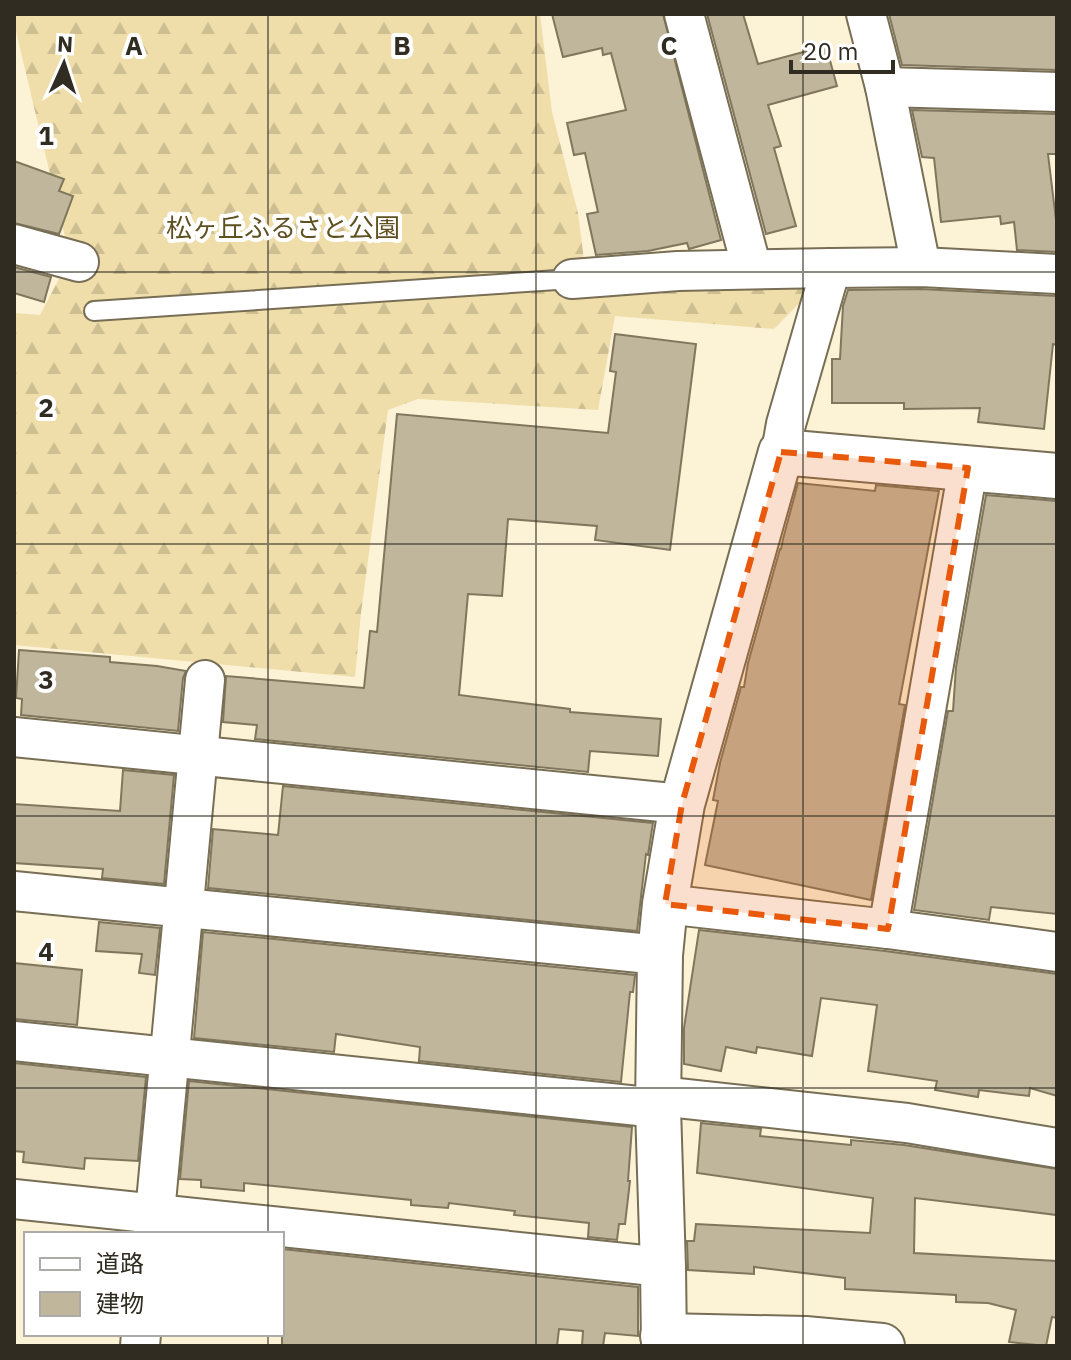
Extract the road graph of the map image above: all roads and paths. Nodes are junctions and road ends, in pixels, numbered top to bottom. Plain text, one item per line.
1 (684, 14) edge
2 (866, 14) edge
3 (885, 87) junction
4 (1057, 92) edge
5 (14, 244) edge
6 (79, 262) dead end
7 (921, 267) junction
8 (831, 268) junction
9 (752, 269) junction
10 (1057, 274) edge
11 (572, 279) joint
12 (94, 311) dead end
13 (781, 452) junction
14 (968, 468) junction
15 (1057, 476) edge
16 (205, 680) dead end
17 (14, 737) edge
18 (198, 755) junction
19 (682, 804) junction
20 (14, 891) edge
21 (665, 904) junction
22 (184, 907) junction
23 (888, 929) junction
24 (1057, 952) edge
25 (660, 955) junction
26 (14, 1041) edge
27 (170, 1056) junction
28 (658, 1102) junction
29 (1057, 1148) edge
30 (14, 1199) edge
31 (154, 1223) edge
32 (258, 1232) edge
33 (284, 1234) edge
34 (663, 1267) junction
35 (663, 1341) edge
36 (882, 1346) edge

1 - 9 street
2 - 3 street
3 - 4 street
3 - 7 street
5 - 6 street
7 - 8 street
7 - 10 street
8 - 9 street
8 - 13 street
9 - 11 street
11 - 12 lane
13 - 14 street
13 - 19 street
14 - 15 street
14 - 23 street
16 - 18 street
17 - 18 street
18 - 19 street
18 - 22 street
19 - 21 street
20 - 22 street
21 - 23 street
21 - 25 street
22 - 25 street
22 - 27 street
23 - 24 street
25 - 28 street
26 - 27 street
27 - 28 street
27 - 31 street
28 - 29 street
28 - 34 street
30 - 31 street
31 - 32 street
33 - 34 street
34 - 35 street
35 - 36 street

